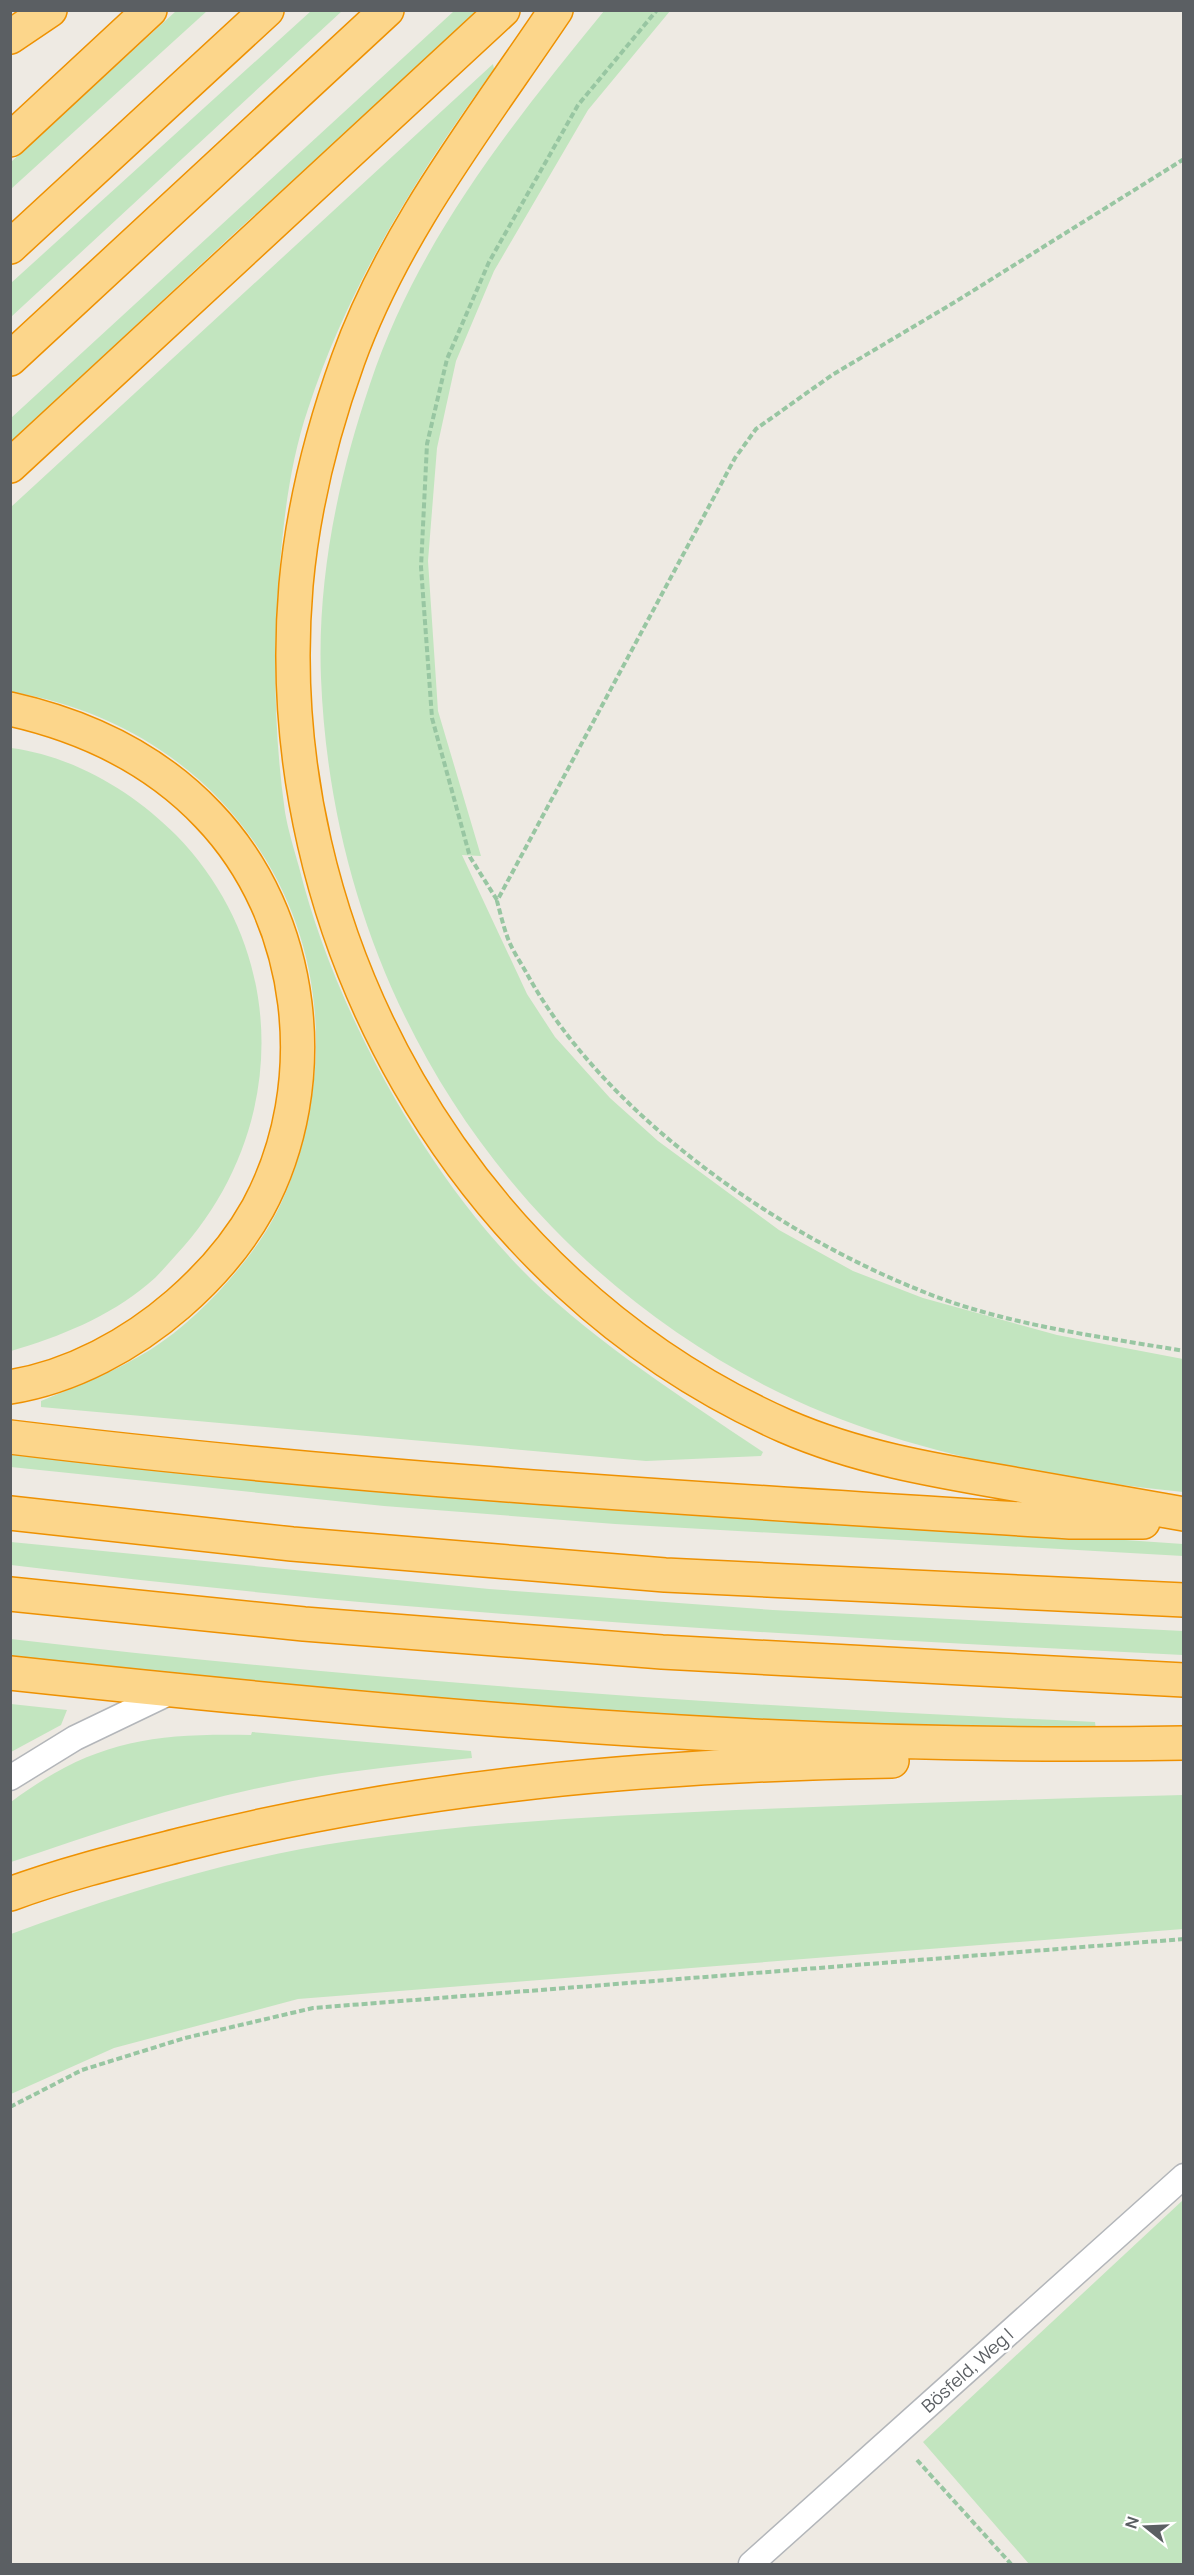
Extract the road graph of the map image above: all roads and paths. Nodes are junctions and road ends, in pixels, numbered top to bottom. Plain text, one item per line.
1 (50, 10) edge
2 (150, 10) edge
3 (267, 10) edge
4 (387, 10) edge
5 (503, 10) edge
6 (556, 10) edge
7 (657, 10) edge
8 (10, 37) edge
9 (10, 140) edge
10 (1184, 159) edge
11 (10, 247) edge
12 (10, 359) edge
13 (10, 466) edge
14 (10, 709) edge
15 (497, 901) junction
16 (1184, 1351) edge
17 (10, 1387) edge
18 (10, 1437) edge
19 (10, 1513) edge
20 (1184, 1514) edge
21 (1184, 1522) edge
22 (10, 1594) edge
23 (1184, 1600) edge
24 (10, 1673) edge
25 (1184, 1680) edge
26 (173, 1691) junction
27 (1184, 1743) edge
28 (1037, 1746) junction
29 (10, 1778) edge
30 (10, 1894) edge
31 (1184, 1939) edge
32 (10, 2107) edge
33 (1184, 2176) edge
34 (895, 2435) junction
35 (750, 2565) edge
36 (1011, 2565) edge

1 - 8 highway
2 - 9 highway
3 - 11 highway
4 - 12 highway
5 - 13 highway
6 - 20 highway
7 - 15 path
10 - 15 path
14 - 17 highway
15 - 16 path
18 - 21 highway
19 - 23 highway
22 - 25 highway
24 - 26 highway
26 - 28 highway
26 - 29 lane
27 - 28 highway
28 - 30 highway
31 - 32 path
33 - 34 lane, Bösfeld, Weg I
34 - 35 lane, Bösfeld, Weg I
34 - 36 path

